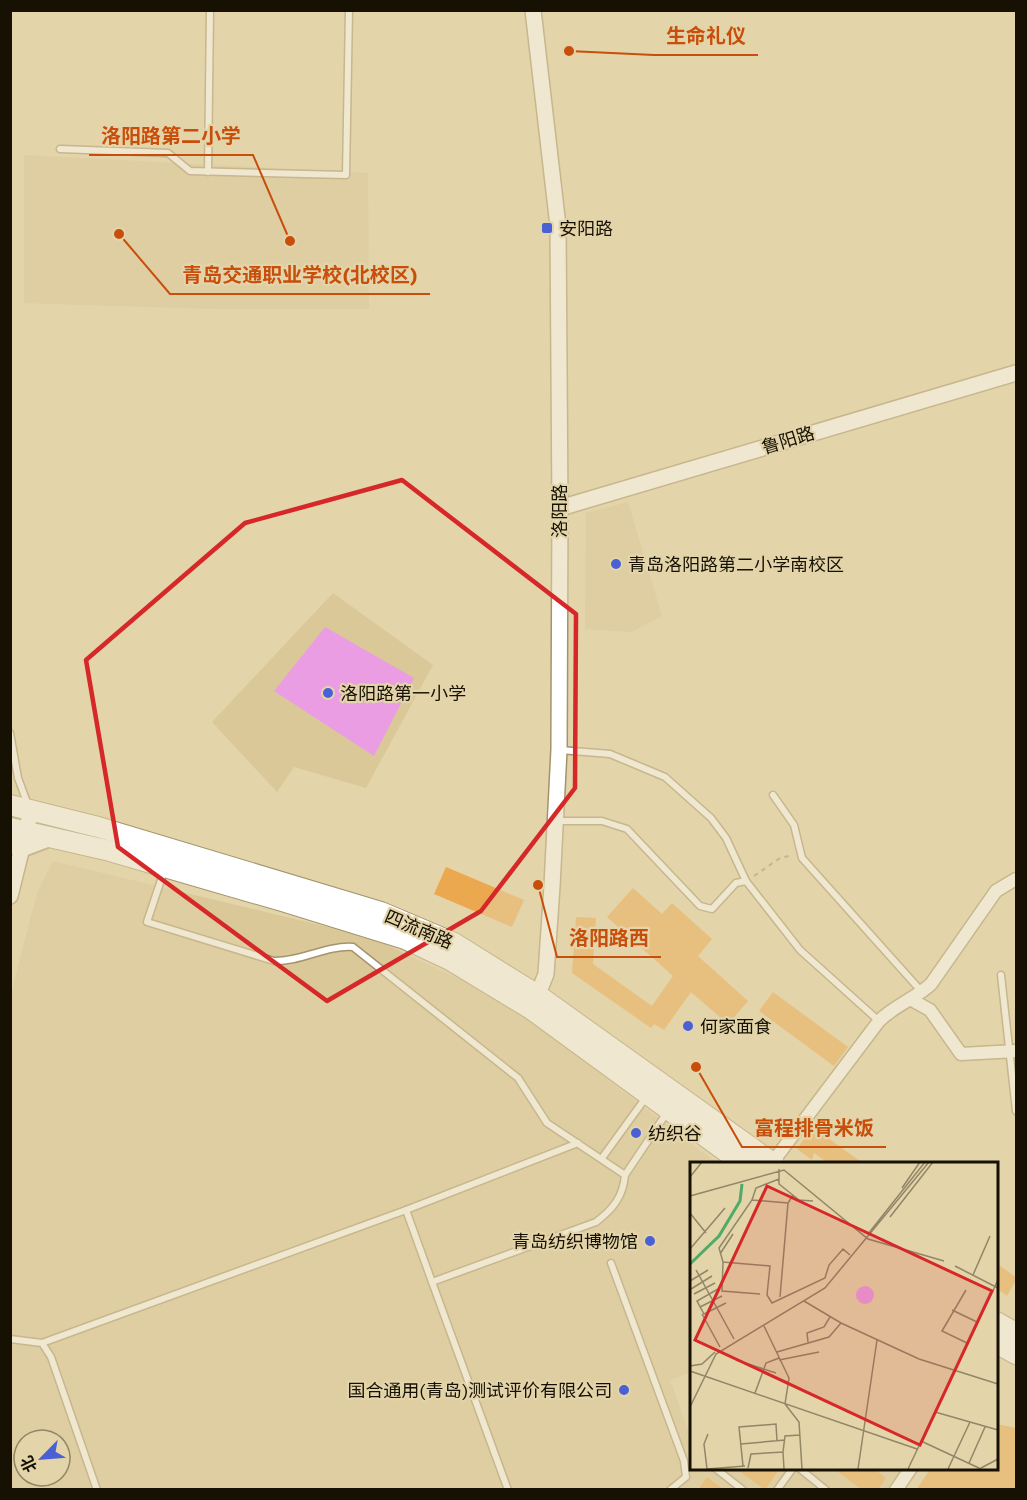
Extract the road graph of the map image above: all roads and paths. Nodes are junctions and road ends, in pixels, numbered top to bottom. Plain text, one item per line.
1 (210, 10) edge
2 (349, 10) edge
3 (533, 10) edge
4 (60, 149) dead end
5 (208, 172) junction
6 (1017, 373) edge
7 (560, 508) junction
8 (10, 733) edge
9 (559, 750) junction
10 (772, 795) dead end
11 (10, 805) edge
12 (31, 811) junction
13 (555, 820) junction
14 (18, 838) edge
15 (802, 858) junction
16 (165, 867) junction
17 (1017, 879) edge
18 (746, 881) junction
19 (10, 896) edge
20 (1002, 975) dead end
21 (922, 993) junction
22 (910, 999) junction
23 (535, 1002) junction
24 (879, 1021) junction
25 (1013, 1052) edge
26 (653, 1087) junction
27 (674, 1103) junction
28 (1017, 1111) edge
29 (578, 1143) junction
30 (602, 1158) junction
31 (741, 1162) edge
32 (771, 1162) edge
33 (774, 1162) edge
34 (625, 1175) junction
35 (406, 1210) junction
36 (611, 1263) dead end
37 (432, 1282) junction
38 (997, 1323) edge
39 (1017, 1333) edge
40 (10, 1339) edge
41 (42, 1343) junction
42 (718, 1470) edge
43 (792, 1470) edge
44 (801, 1470) edge
45 (910, 1470) edge
46 (97, 1490) edge
47 (508, 1490) edge
48 (670, 1490) edge
49 (743, 1490) edge
50 (777, 1490) edge
51 (826, 1490) edge
52 (896, 1490) edge

1 - 5 lane
2 - 5 lane
3 - 7 street, 洛阳路
4 - 5 lane
6 - 7 street, 鲁阳路
7 - 9 street, 洛阳路
8 - 12 lane
9 - 13 street, 洛阳路
9 - 18 lane
10 - 15 lane
11 - 12 main road, 四流南路
12 - 14 street
12 - 23 main road, 四流南路
13 - 18 lane
13 - 23 street, 洛阳路
14 - 16 main road, 四流南路
14 - 19 street
15 - 18 path
15 - 21 lane
16 - 23 main road, 四流南路
16 - 29 lane
17 - 21 street
18 - 24 lane
20 - 25 lane
21 - 22 street
22 - 24 street
22 - 25 street
23 - 26 main road, 四流南路
24 - 33 street
25 - 28 lane
26 - 27 main road, 四流南路
26 - 30 lane
27 - 31 main road, 四流南路
27 - 32 main road, 四流南路
27 - 34 lane
29 - 30 lane
29 - 35 lane
30 - 34 lane
34 - 37 lane
35 - 37 lane
35 - 41 lane
36 - 48 lane
37 - 47 lane
38 - 39 main road
40 - 41 lane
41 - 46 lane
42 - 49 lane
43 - 50 lane
44 - 51 lane
45 - 52 street

